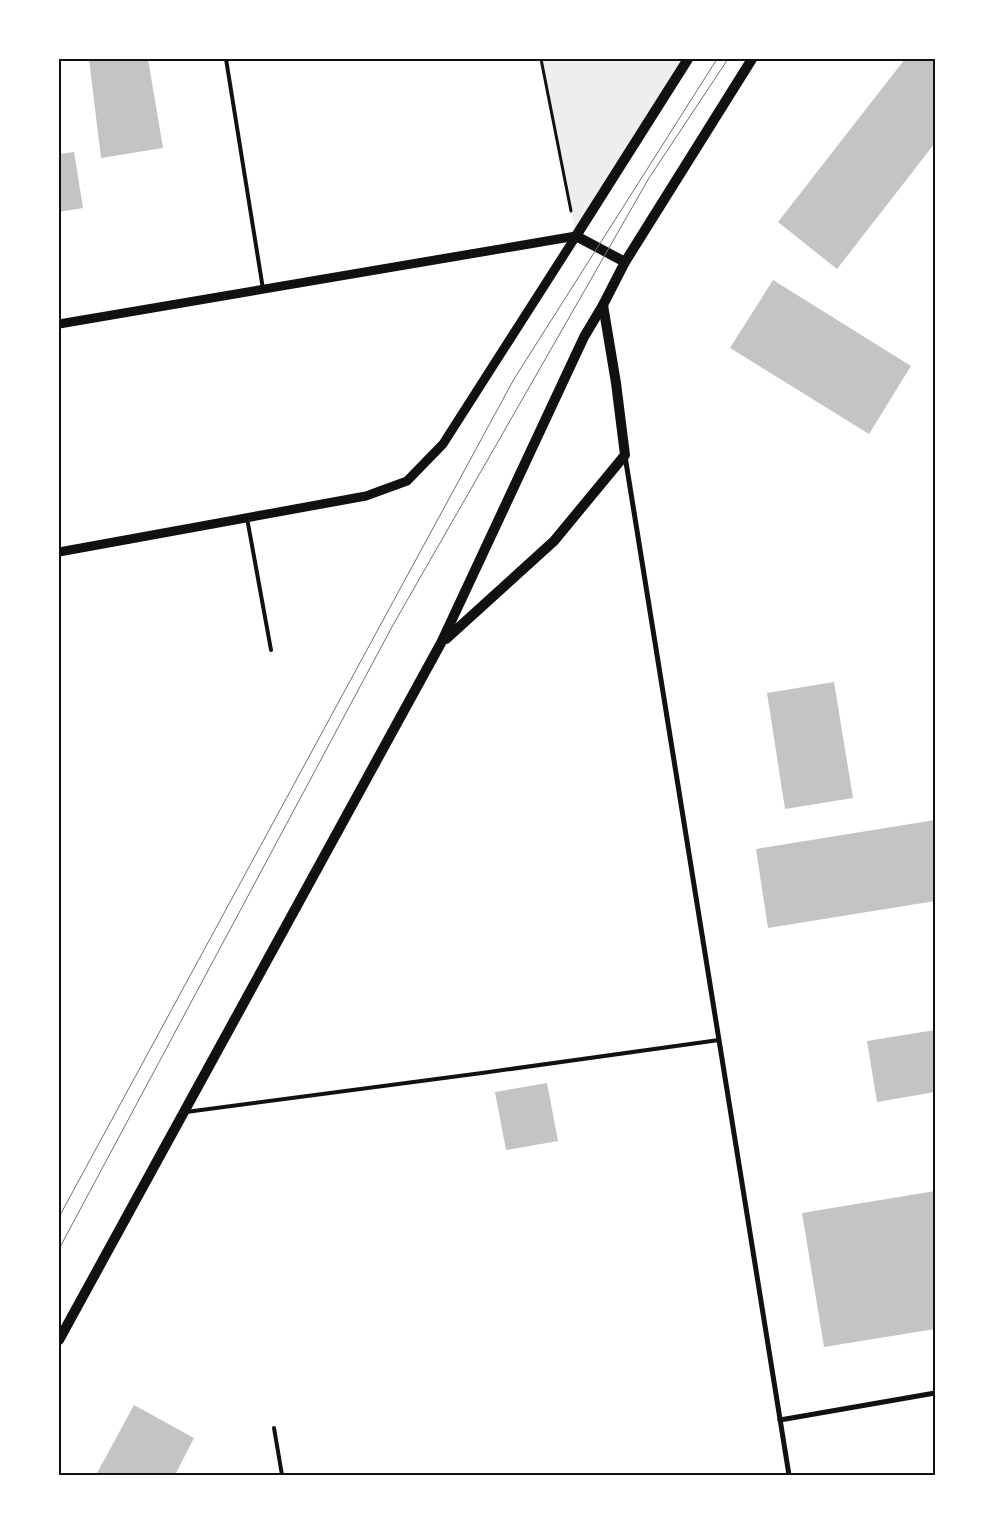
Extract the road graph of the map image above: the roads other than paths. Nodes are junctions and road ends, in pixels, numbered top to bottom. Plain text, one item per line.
1 (226, 59) edge
2 (688, 59) edge
3 (752, 59) edge
4 (576, 236) junction
5 (625, 262) junction
6 (263, 290) junction
7 (603, 305) junction
8 (59, 324) edge
9 (625, 455) junction
10 (247, 518) junction
11 (59, 552) edge
12 (442, 643) junction
13 (271, 650) dead end
14 (719, 1040) junction
15 (184, 1112) junction
16 (59, 1340) edge
17 (935, 1393) edge
18 (780, 1420) junction
19 (274, 1428) dead end
20 (282, 1475) edge
21 (789, 1475) edge

1 - 6 lane
2 - 4 main road
3 - 5 main road
4 - 5 main road
4 - 6 street
4 - 10 street
5 - 7 main road
6 - 8 street
7 - 9 main road
7 - 12 main road
9 - 12 main road
9 - 14 street
10 - 11 street
10 - 13 lane
12 - 15 main road
14 - 15 lane
14 - 18 street
15 - 16 main road
17 - 18 street
18 - 21 street
19 - 20 lane

